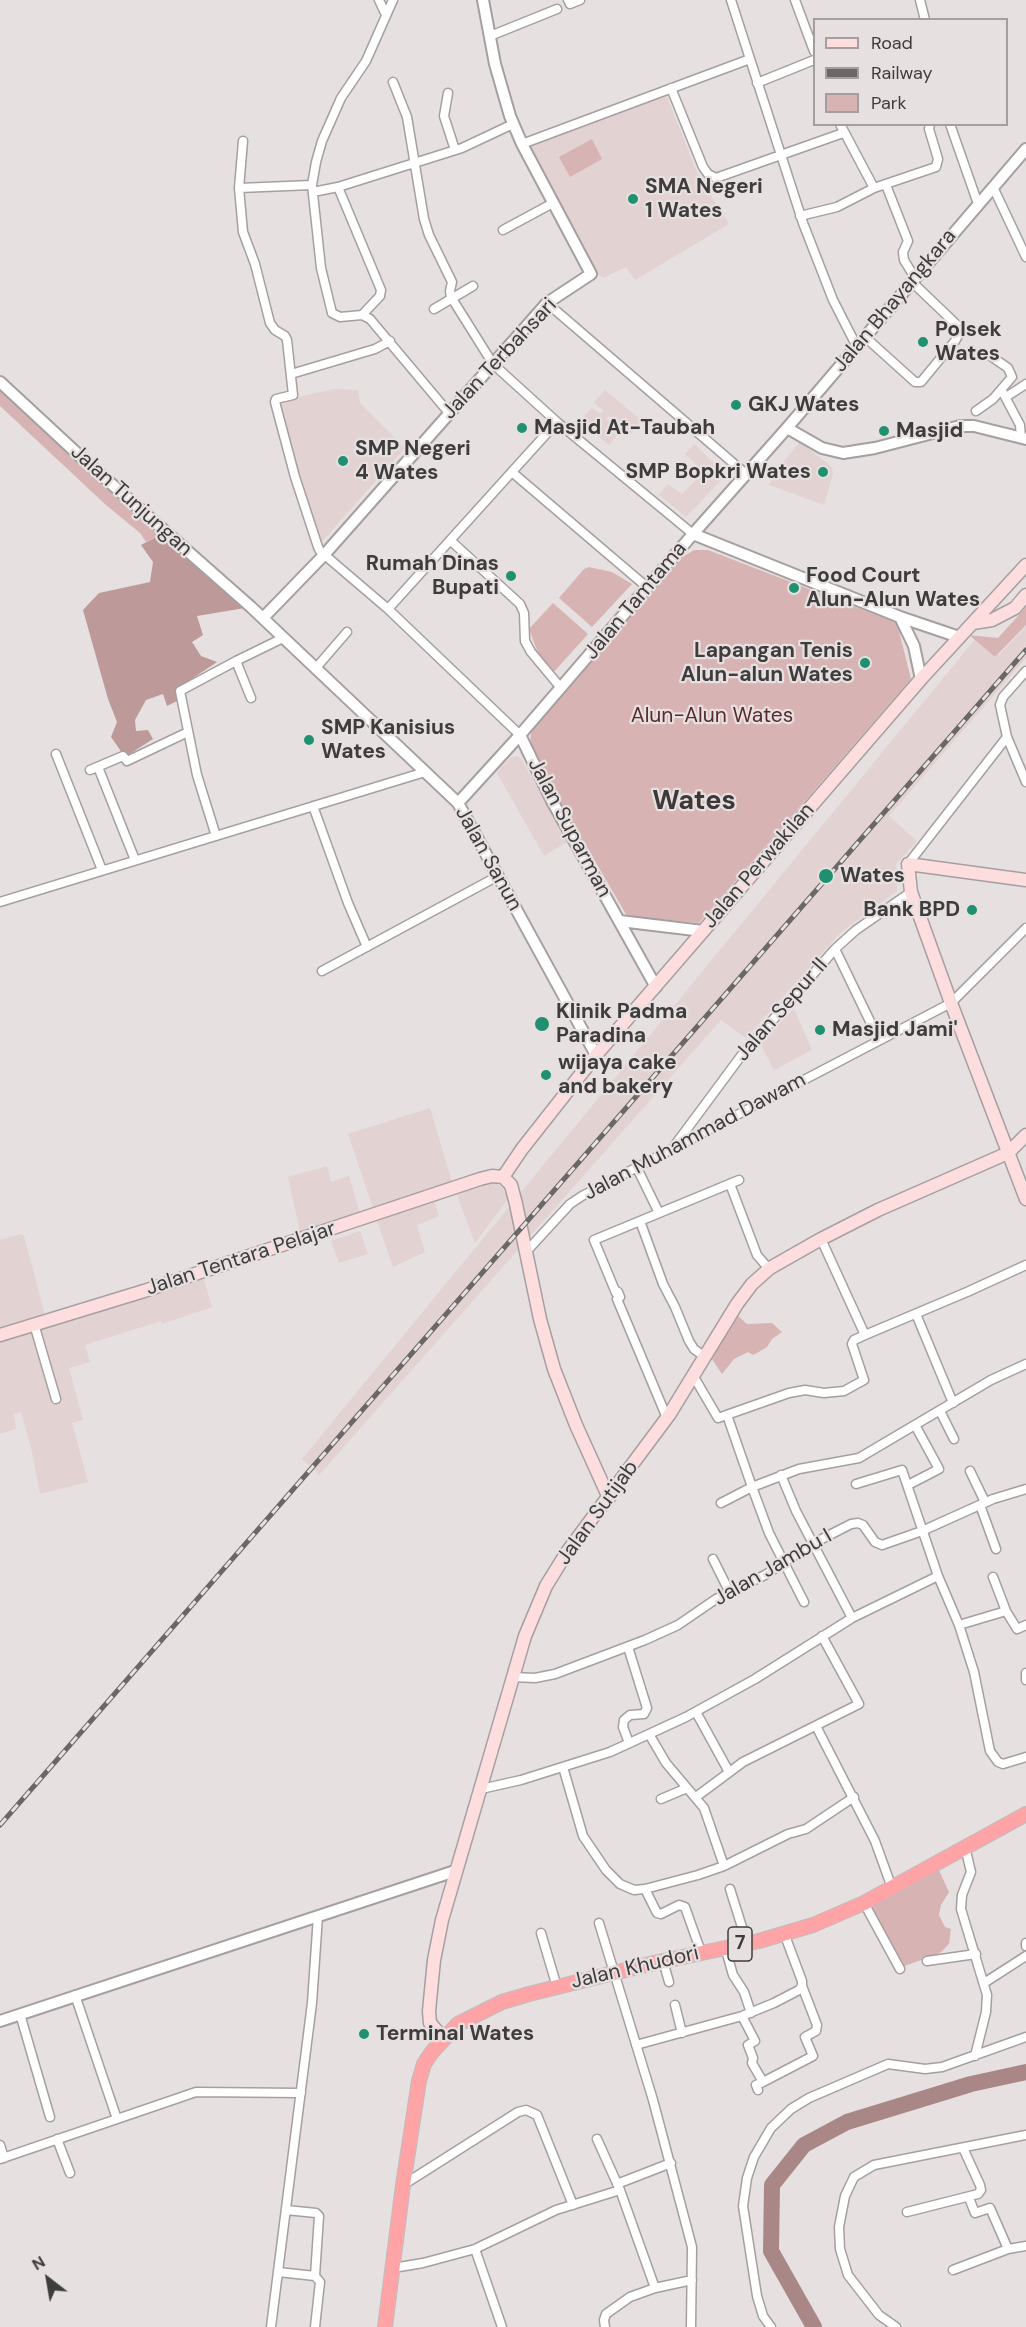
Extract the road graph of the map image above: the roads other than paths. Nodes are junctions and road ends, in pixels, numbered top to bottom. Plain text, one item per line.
1 (379, 0) edge
2 (393, 0) edge
3 (483, 0) edge
4 (580, 0) edge
5 (731, 0) edge
6 (795, 0) edge
7 (920, 0) edge
8 (565, 5) edge
9 (386, 15) junction
10 (924, 18) edge
11 (490, 36) junction
12 (813, 48) edge
13 (750, 59) junction
14 (813, 60) edge
15 (393, 82) dead end
16 (757, 83) junction
17 (671, 88) junction
18 (448, 93) dead end
19 (513, 124) junction
20 (930, 126) edge
21 (951, 126) edge
22 (842, 129) edge
23 (243, 141) dead end
24 (522, 144) junction
25 (1026, 149) edge
26 (455, 150) junction
27 (780, 156) junction
28 (415, 163) junction
29 (886, 185) junction
30 (338, 187) junction
31 (993, 187) junction
32 (239, 188) junction
33 (312, 188) junction
34 (874, 188) junction
35 (553, 203) junction
36 (978, 204) junction
37 (800, 216) junction
38 (503, 230) dead end
39 (1026, 257) edge
40 (914, 280) junction
41 (472, 286) dead end
42 (452, 299) junction
43 (547, 303) junction
44 (434, 309) dead end
45 (362, 315) junction
46 (865, 337) junction
47 (390, 341) junction
48 (857, 346) junction
49 (992, 357) dead end
50 (493, 364) junction
51 (291, 374) junction
52 (0, 382) edge
53 (1026, 384) edge
54 (1004, 394) junction
55 (976, 411) dead end
56 (449, 413) junction
57 (557, 422) junction
58 (788, 428) junction
59 (1024, 439) edge
60 (513, 473) junction
61 (746, 474) junction
62 (693, 534) junction
63 (451, 542) junction
64 (324, 555) junction
65 (1026, 565) edge
66 (648, 588) junction
67 (1026, 595) edge
68 (388, 609) junction
69 (900, 617) junction
70 (263, 618) junction
71 (973, 623) junction
72 (347, 632) dead end
73 (959, 637) junction
74 (283, 638) junction
75 (236, 662) junction
76 (315, 669) junction
77 (1026, 671) edge
78 (921, 679) junction
79 (561, 688) junction
80 (251, 698) dead end
81 (188, 732) junction
82 (520, 735) junction
83 (1007, 737) junction
84 (56, 754) dead end
85 (425, 772) junction
86 (1026, 782) edge
87 (458, 803) junction
88 (314, 806) junction
89 (216, 836) junction
90 (135, 860) junction
91 (908, 864) junction
92 (102, 870) junction
93 (498, 876) junction
94 (1026, 880) edge
95 (911, 892) junction
96 (0, 902) edge
97 (620, 921) junction
98 (1026, 928) edge
99 (703, 931) junction
100 (366, 947) junction
101 (835, 949) junction
102 (322, 971) dead end
103 (656, 987) junction
104 (951, 1003) junction
105 (879, 1040) junction
106 (596, 1055) junction
107 (1026, 1135) edge
108 (672, 1148) junction
109 (1008, 1153) junction
110 (636, 1166) junction
111 (503, 1177) junction
112 (739, 1180) dead end
113 (730, 1184) junction
114 (1026, 1199) edge
115 (658, 1213) junction
116 (640, 1221) junction
117 (821, 1239) junction
118 (525, 1253) junction
119 (1026, 1265) edge
120 (769, 1269) junction
121 (916, 1314) junction
122 (34, 1324) junction
123 (0, 1335) edge
124 (865, 1335) junction
125 (705, 1357) junction
126 (1026, 1364) edge
127 (694, 1377) junction
128 (56, 1399) dead end
129 (953, 1403) junction
130 (940, 1411) junction
131 (727, 1415) junction
132 (667, 1418) junction
133 (915, 1425) junction
134 (954, 1439) dead end
135 (970, 1471) dead end
136 (781, 1475) junction
137 (856, 1484) dead end
138 (908, 1485) junction
139 (752, 1487) junction
140 (1026, 1489) edge
141 (609, 1498) junction
142 (722, 1503) dead end
143 (982, 1504) junction
144 (922, 1531) junction
145 (814, 1543) junction
146 (996, 1549) dead end
147 (713, 1559) dead end
148 (785, 1563) junction
149 (938, 1576) junction
150 (993, 1576) dead end
151 (729, 1593) junction
152 (804, 1602) dead end
153 (1006, 1611) junction
154 (852, 1618) junction
155 (959, 1625) junction
156 (1026, 1625) edge
157 (822, 1636) junction
158 (628, 1647) junction
159 (1026, 1673) edge
160 (513, 1677) junction
161 (1026, 1680) edge
162 (696, 1712) junction
163 (816, 1726) junction
164 (649, 1734) junction
165 (628, 1743) junction
166 (1026, 1757) edge
167 (563, 1767) junction
168 (729, 1772) junction
169 (687, 1788) junction
170 (481, 1789) junction
171 (696, 1797) junction
172 (854, 1797) junction
173 (661, 1799) dead end
174 (1026, 1814) edge
175 (965, 1848) junction
176 (724, 1866) junction
177 (455, 1871) junction
178 (892, 1887) junction
179 (645, 1889) junction
180 (730, 1889) dead end
181 (864, 1902) junction
182 (318, 1916) junction
183 (599, 1923) dead end
184 (541, 1933) dead end
185 (784, 1934) junction
186 (747, 1943) junction
187 (725, 1947) junction
188 (701, 1952) junction
189 (976, 1954) junction
190 (1026, 1956) edge
191 (663, 1960) junction
192 (927, 1961) dead end
193 (900, 1969) dead end
194 (613, 1973) junction
195 (669, 1982) dead end
196 (984, 1983) junction
197 (802, 1986) junction
198 (557, 1987) junction
199 (75, 1995) junction
200 (675, 2005) dead end
201 (20, 2014) junction
202 (746, 2014) junction
203 (0, 2021) edge
204 (682, 2033) junction
205 (1026, 2037) edge
206 (443, 2038) junction
207 (636, 2045) junction
208 (975, 2056) junction
209 (301, 2093) junction
210 (50, 2117) dead end
211 (117, 2119) junction
212 (1026, 2135) edge
213 (57, 2139) junction
214 (597, 2139) dead end
215 (0, 2145) edge
216 (963, 2148) junction
217 (2, 2159) edge
218 (671, 2163) junction
219 (70, 2173) dead end
220 (403, 2185) junction
221 (619, 2187) junction
222 (969, 2198) junction
223 (573, 2205) junction
224 (286, 2210) junction
225 (907, 2212) dead end
226 (1026, 2246) edge
227 (475, 2249) junction
228 (1008, 2249) junction
229 (393, 2268) junction
230 (953, 2270) dead end
231 (278, 2272) junction
232 (315, 2276) junction
233 (692, 2280) junction
234 (654, 2288) junction
235 (271, 2327) edge
236 (315, 2327) edge
237 (385, 2327) edge
238 (501, 2327) edge
239 (605, 2327) edge
240 (691, 2327) edge
241 (771, 2327) edge
242 (896, 2327) edge

1 - 9 street
2 - 9 street
3 - 11 street, Jalan Terbahsari
4 - 8 street
5 - 13 street
6 - 12 street
7 - 10 street
8 - 11 street
9 - 33 street
11 - 19 street, Jalan Terbahsari
13 - 16 street
13 - 17 street
14 - 16 street
15 - 28 street
16 - 27 street
17 - 24 street
17 - 27 street
18 - 26 street
19 - 24 street, Jalan Terbahsari
19 - 26 street
20 - 29 street
21 - 36 street
22 - 27 street
22 - 34 street
23 - 32 street
24 - 35 street, Jalan Terbahsari
25 - 31 street, Jalan Bhayangkara
26 - 28 street
27 - 37 street
28 - 30 street
28 - 42 street
29 - 34 street
29 - 40 street
30 - 33 street
30 - 45 street
31 - 36 street, Jalan Bhayangkara
31 - 39 street
32 - 33 street
32 - 51 street
33 - 45 street
34 - 37 street
35 - 38 street
35 - 43 street, Jalan Terbahsari
36 - 40 street, Jalan Bhayangkara
37 - 48 street
40 - 46 street, Jalan Bhayangkara
40 - 46 street
41 - 42 street
42 - 44 street
42 - 50 street
43 - 50 street, Jalan Terbahsari
43 - 61 street
45 - 47 street
46 - 48 street, Jalan Bhayangkara
47 - 51 street
47 - 56 street
48 - 58 street, Jalan Bhayangkara
49 - 54 street
50 - 56 street, Jalan Terbahsari
50 - 57 street
51 - 64 street
52 - 70 street, Jalan Tunjungan
53 - 54 street
54 - 55 street
54 - 59 street
56 - 64 street, Jalan Terbahsari
57 - 60 street
57 - 62 street
58 - 59 street
58 - 61 street, Jalan Bhayangkara
60 - 63 street
60 - 66 street
61 - 62 street, Jalan Bhayangkara
62 - 66 street, Jalan Tamtama
62 - 69 street, Jalan Tamtama
63 - 68 street
63 - 79 street
64 - 68 street
64 - 70 street, Jalan Terbahsari
65 - 71 main road, Jalan Perwakilan
66 - 79 street, Jalan Tamtama
67 - 71 main road
68 - 82 street
69 - 73 street, Jalan Tamtama
69 - 78 street
70 - 74 street, Jalan Sanun
71 - 73 main road, Jalan Perwakilan
72 - 76 street
73 - 78 main road, Jalan Perwakilan
74 - 75 street
74 - 76 street, Jalan Sanun
75 - 80 street
75 - 81 street
76 - 85 street, Jalan Sanun
77 - 83 street
78 - 99 main road, Jalan Perwakilan
79 - 82 street, Jalan Tamtama
81 - 89 street
81 - 90 street
82 - 87 street, Jalan Tamtama
82 - 97 street, Jalan Suparman
83 - 86 street
83 - 91 street
84 - 92 street
85 - 87 street, Jalan Sanun
85 - 88 street
87 - 93 street, Jalan Sanun
88 - 89 street
88 - 100 street
89 - 90 street
90 - 92 street
91 - 94 main road
91 - 95 main road
92 - 96 street
93 - 100 street
93 - 106 street, Jalan Sanun
95 - 101 street, Jalan Sepur II
95 - 104 main road
97 - 99 street, Jalan Suparman
97 - 103 street, Jalan Suparman
98 - 104 street, Jalan Muhammad Dawam
99 - 103 main road, Jalan Perwakilan
100 - 102 street
101 - 105 street
101 - 108 street, Jalan Sepur II
103 - 106 main road, Jalan Perwakilan
104 - 105 street, Jalan Muhammad Dawam
104 - 109 main road
105 - 108 street, Jalan Muhammad Dawam
106 - 111 main road, Jalan Perwakilan
107 - 109 main road
108 - 110 street, Jalan Muhammad Dawam
109 - 114 main road
109 - 117 main road, Jalan Sutijab
110 - 115 street
110 - 118 street, Jalan Muhammad Dawam
111 - 118 main road
111 - 122 main road, Jalan Tentara Pelajar
112 - 113 street
113 - 115 street
113 - 120 street
115 - 116 street
116 - 125 street
116 - 132 street
117 - 120 main road, Jalan Sutijab
117 - 124 street
118 - 141 main road
119 - 121 street
120 - 125 main road, Jalan Sutijab
121 - 124 street
121 - 129 street
122 - 123 main road, Jalan Tentara Pelajar
122 - 128 street
124 - 131 street
125 - 127 main road, Jalan Sutijab
126 - 129 street
127 - 131 street
127 - 132 main road, Jalan Sutijab
129 - 130 street
130 - 133 street
130 - 134 street
131 - 139 street
132 - 141 main road, Jalan Sutijab
133 - 136 street
133 - 138 street
135 - 143 street
136 - 139 street
136 - 145 street
137 - 138 street
138 - 144 street
139 - 142 street
139 - 148 street
140 - 143 street, Jalan Jambu I
141 - 160 main road, Jalan Sutijab
143 - 144 street, Jalan Jambu I
143 - 146 street
144 - 145 street, Jalan Jambu I
144 - 149 street
145 - 148 street, Jalan Jambu I
145 - 154 street
147 - 151 street
148 - 151 street, Jalan Jambu I
148 - 152 street
149 - 154 street
149 - 155 street
150 - 153 street
151 - 158 street, Jalan Jambu I
153 - 155 street
153 - 156 street
154 - 157 street
155 - 166 street
157 - 162 street
157 - 163 street
158 - 160 street, Jalan Jambu I
158 - 165 street
159 - 161 street
160 - 170 main road, Jalan Sutijab
162 - 164 street
162 - 168 street
163 - 168 street
163 - 172 street
164 - 165 street
164 - 169 street
165 - 167 street
167 - 170 street
167 - 179 street
168 - 171 street
169 - 171 street
169 - 173 street
170 - 177 main road, Jalan Sutijab
171 - 176 street
172 - 176 street
172 - 178 street
174 - 175 highway, Jalan Khudori / 7
175 - 178 highway, Jalan Khudori / 7
175 - 189 street
176 - 179 street
177 - 182 street
177 - 206 main road, Jalan Sutijab
178 - 181 highway, Jalan Khudori / 7
179 - 188 street
180 - 186 street
181 - 185 highway, Jalan Khudori / 7
181 - 193 street
182 - 199 street
182 - 209 street
183 - 194 street
184 - 198 street
185 - 186 highway, Jalan Khudori / 7
185 - 197 street
186 - 187 highway, Jalan Khudori / 7
187 - 188 highway, Jalan Khudori / 7
187 - 202 street
188 - 191 highway, Jalan Khudori / 7
189 - 192 street
189 - 196 street
190 - 196 street
191 - 194 highway, Jalan Khudori / 7
191 - 195 street
194 - 198 highway, Jalan Khudori / 7
194 - 207 street
196 - 208 street
197 - 202 street
197 - 202 street
198 - 206 highway, Jalan Khudori / 7
199 - 201 street
199 - 211 street
200 - 204 street
201 - 203 street
201 - 210 street
202 - 204 street
204 - 207 street
205 - 208 street
206 - 220 highway, 7
207 - 218 street
208 - 241 street
209 - 211 street
209 - 224 street
211 - 213 street
212 - 216 street
213 - 217 street
213 - 219 street
214 - 221 street
215 - 217 street
216 - 222 street
216 - 242 street
218 - 221 street
218 - 233 street
220 - 223 street
220 - 229 highway, 7
221 - 223 street
221 - 234 street
222 - 225 street
222 - 228 street
223 - 227 street
224 - 231 street
224 - 232 street
226 - 228 street
227 - 229 street
227 - 238 street
228 - 230 street
229 - 237 highway, 7
231 - 232 street
231 - 235 street
232 - 236 street
233 - 234 street
233 - 240 street
234 - 239 street

